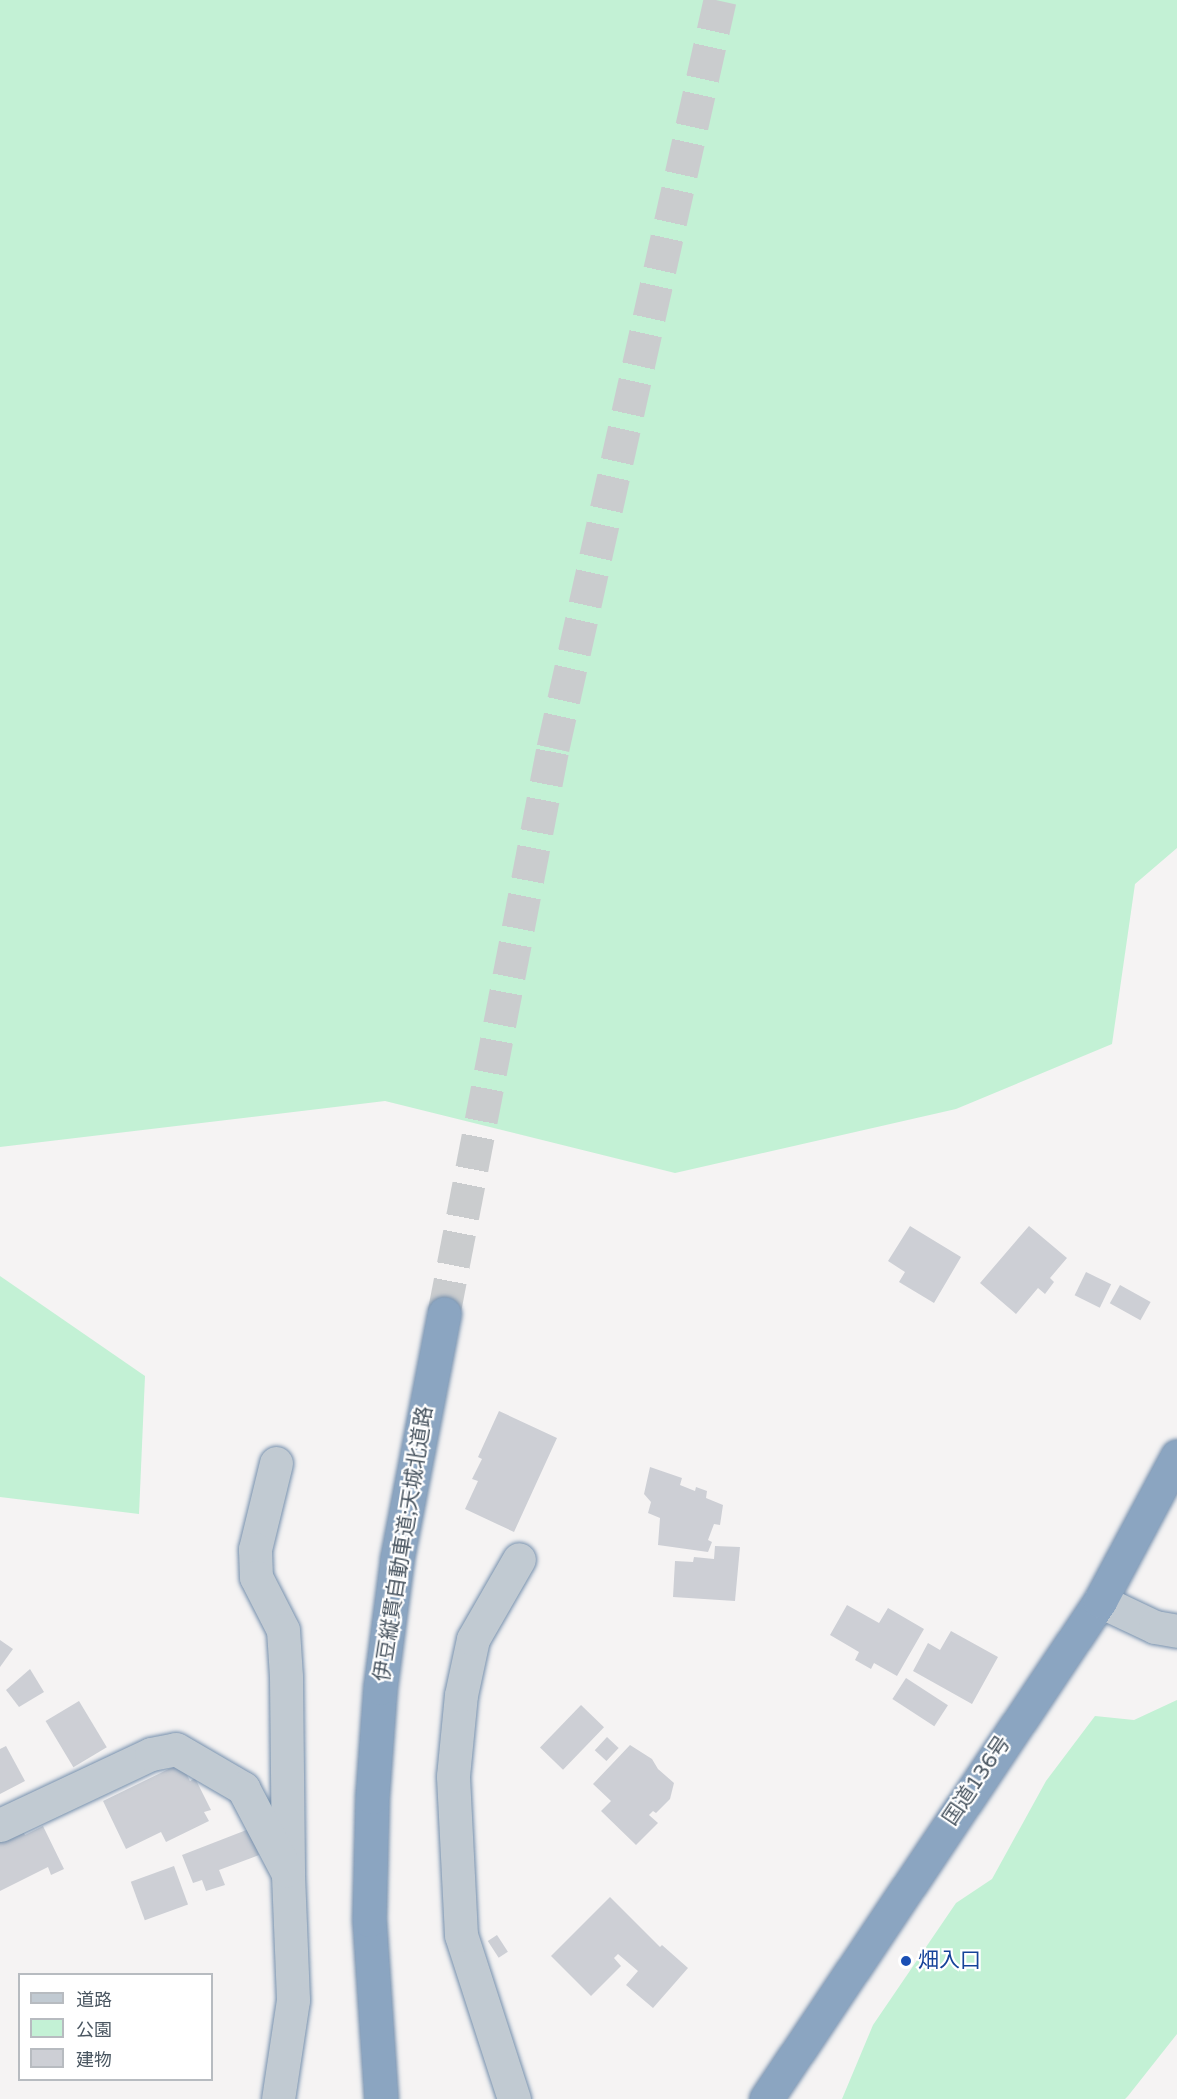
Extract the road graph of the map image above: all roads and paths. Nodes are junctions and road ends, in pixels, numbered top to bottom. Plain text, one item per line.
1 (444, 1313) tunnel mouth
2 (1177, 1456) edge
3 (276, 1463) dead end
4 (519, 1558) dead end
5 (1100, 1601) junction
6 (1177, 1631) edge
7 (0, 1825) edge
8 (288, 1875) junction
9 (376, 2054) junction
10 (278, 2099) edge
11 (376, 2099) edge
12 (381, 2099) edge
13 (393, 2099) edge
14 (514, 2099) edge
15 (766, 2099) edge

1 - 9 highway, 伊豆縦貫自動車道;天城北道路
2 - 5 highway, 国道136号
3 - 8 street
4 - 14 street
5 - 6 street
5 - 15 highway, 国道136号
7 - 8 street
8 - 10 street
9 - 11 highway
9 - 12 highway, 伊豆縦貫自動車道;天城北道路
9 - 13 highway

